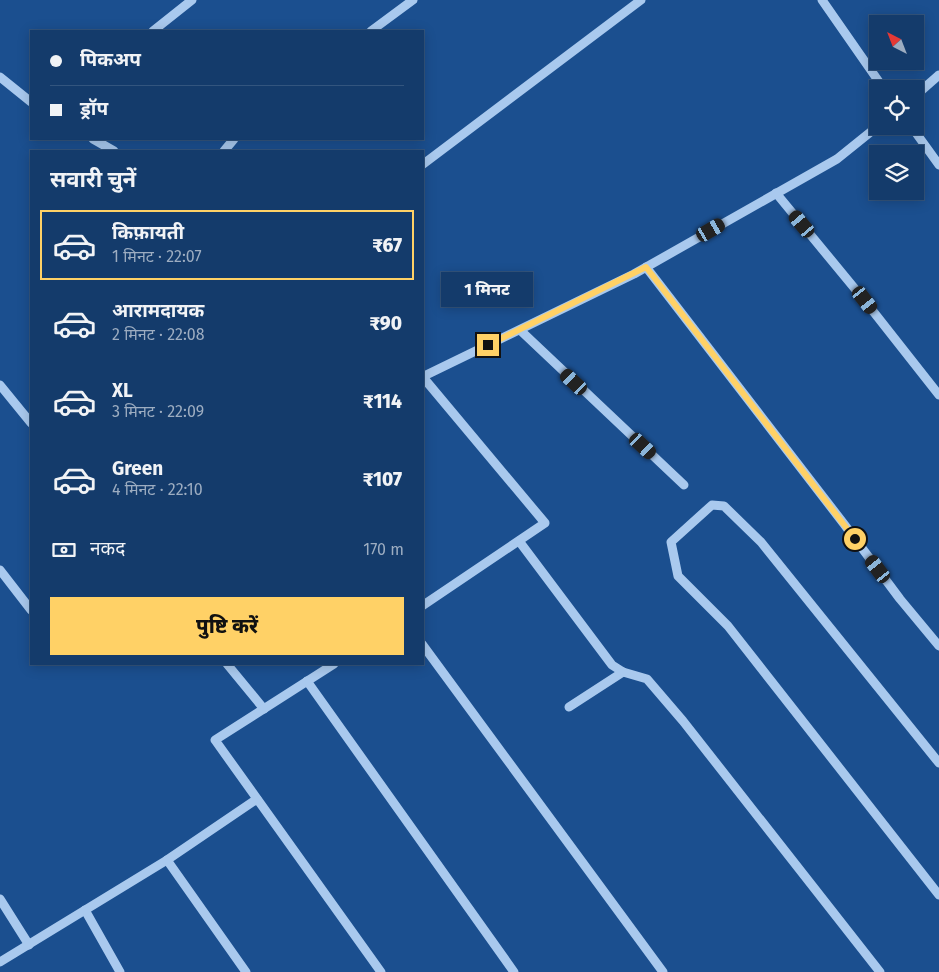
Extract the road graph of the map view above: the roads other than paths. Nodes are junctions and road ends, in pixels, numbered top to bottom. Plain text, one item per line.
1 (192, 0) edge
2 (413, 0) edge
3 (639, 0) edge
4 (822, 0) edge
5 (154, 30) edge
6 (372, 30) edge
7 (939, 75) edge
8 (0, 78) edge
9 (878, 80) edge
10 (924, 88) edge
11 (30, 101) edge
12 (869, 133) edge
13 (917, 135) edge
14 (95, 140) edge
15 (233, 140) edge
16 (112, 150) edge
17 (225, 150) edge
18 (424, 163) edge
19 (939, 165) edge
20 (776, 193) junction
21 (646, 267) junction
22 (520, 330) junction
23 (424, 377) edge
24 (424, 378) edge
25 (0, 385) edge
26 (939, 395) edge
27 (30, 422) edge
28 (684, 485) dead end
29 (519, 541) junction
30 (0, 570) edge
31 (424, 605) edge
32 (30, 609) edge
33 (939, 646) edge
34 (424, 647) edge
35 (228, 665) edge
36 (332, 665) edge
37 (623, 672) junction
38 (307, 681) junction
39 (570, 706) dead end
40 (264, 709) junction
41 (939, 763) edge
42 (257, 799) junction
43 (168, 860) junction
44 (939, 895) edge
45 (0, 899) edge
46 (85, 910) junction
47 (28, 945) junction
48 (0, 962) edge
49 (120, 972) edge
50 (246, 972) edge
51 (381, 972) edge
52 (514, 972) edge
53 (663, 972) edge
54 (880, 972) edge

1 - 5 street
2 - 6 street
3 - 18 street
4 - 9 street
7 - 10 street
8 - 11 street
12 - 20 street
13 - 19 street
14 - 16 street
15 - 17 street
20 - 21 street
20 - 26 street
21 - 22 street
21 - 33 street
22 - 23 street
22 - 28 street
24 - 29 street
25 - 27 street
29 - 31 street
29 - 37 street
30 - 32 street
34 - 53 street
35 - 40 street
36 - 38 street
37 - 39 street
37 - 54 street
38 - 40 street
38 - 52 street
40 - 42 street
41 - 44 street
42 - 43 street
42 - 51 street
43 - 46 street
43 - 50 street
45 - 47 street
46 - 47 street
46 - 49 street
47 - 48 street

